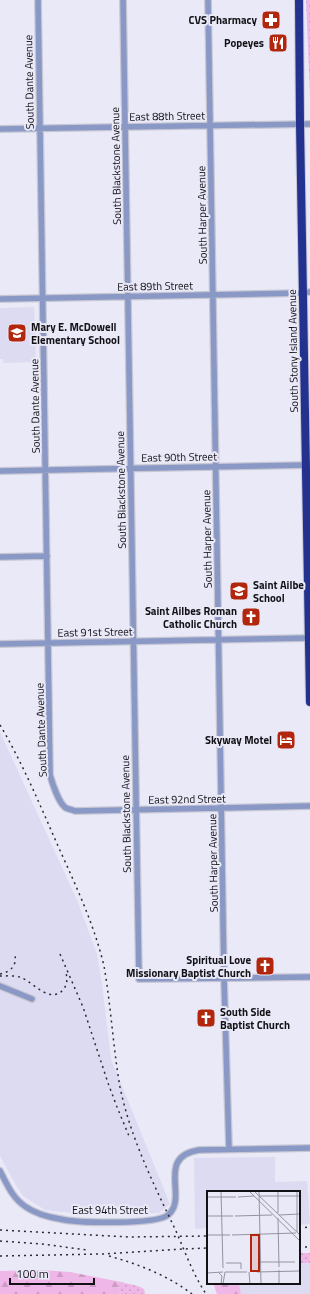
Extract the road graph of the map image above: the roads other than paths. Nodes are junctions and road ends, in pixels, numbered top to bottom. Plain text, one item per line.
1 (38, 0) edge
2 (123, 0) edge
3 (208, 0) edge
4 (299, 0) edge
5 (300, 124) junction
6 (310, 124) edge
7 (210, 125) junction
8 (125, 127) junction
9 (0, 129) edge
10 (40, 129) junction
11 (307, 292) edge
12 (213, 295) junction
13 (128, 296) junction
14 (43, 298) junction
15 (0, 299) edge
16 (308, 465) edge
17 (216, 467) junction
18 (131, 468) junction
19 (46, 470) junction
20 (0, 471) edge
21 (47, 556) junction
22 (0, 557) edge
23 (309, 598) edge
24 (310, 638) edge
25 (219, 640) junction
26 (134, 642) junction
27 (48, 643) junction
28 (0, 644) edge
29 (310, 702) edge
30 (310, 806) edge
31 (66, 808) joint
32 (222, 808) junction
33 (136, 810) junction
34 (310, 977) edge
35 (224, 978) junction
36 (0, 986) edge
37 (32, 999) dead end
38 (310, 1148) edge
39 (229, 1149) junction
40 (0, 1170) edge

1 - 10 street, South Dante Avenue
2 - 8 street, South Blackstone Avenue
3 - 7 street, South Harper Avenue
4 - 5 highway, South Stony Island Avenue
5 - 6 street, East 88th Street
5 - 7 street, East 88th Street
5 - 11 highway, South Stony Island Avenue
7 - 8 street, East 88th Street
7 - 12 street, South Harper Avenue
8 - 10 street, East 88th Street
8 - 13 street, South Blackstone Avenue
9 - 10 street, East 88th Street
10 - 14 street, South Dante Avenue
11 - 12 street, East 89th Street
11 - 16 highway, South Stony Island Avenue
12 - 13 street, East 89th Street
12 - 17 street, South Harper Avenue
13 - 14 street, East 89th Street
13 - 18 street, South Blackstone Avenue
14 - 15 street, East 89th Street
14 - 19 street, South Dante Avenue
16 - 17 street, East 90th Street
16 - 23 highway, South Stony Island Avenue
17 - 18 street, East 90th Street
17 - 25 street, South Harper Avenue
18 - 19 street, East 90th Street
18 - 26 street, South Blackstone Avenue
19 - 20 street, East 90th Street
19 - 21 street, South Dante Avenue
21 - 22 street
21 - 27 street, South Dante Avenue
23 - 24 highway, South Stony Island Avenue
24 - 25 street, East 91st Street
24 - 29 highway, South Stony Island Avenue
25 - 26 street, East 91st Street
25 - 32 street, South Harper Avenue
26 - 27 street, East 91st Street
26 - 33 street, South Blackstone Avenue
27 - 28 street, East 91st Street
27 - 31 street, South Dante Avenue
30 - 32 street, East 92nd Street
31 - 33 street, East 92nd Street
32 - 33 street, East 92nd Street
32 - 35 street, South Harper Avenue
33 - 35 street, South Blackstone Avenue
34 - 35 street
35 - 39 street, South Harper Avenue
36 - 37 street
38 - 39 street, East 94th Street
39 - 40 street, East 94th Street

